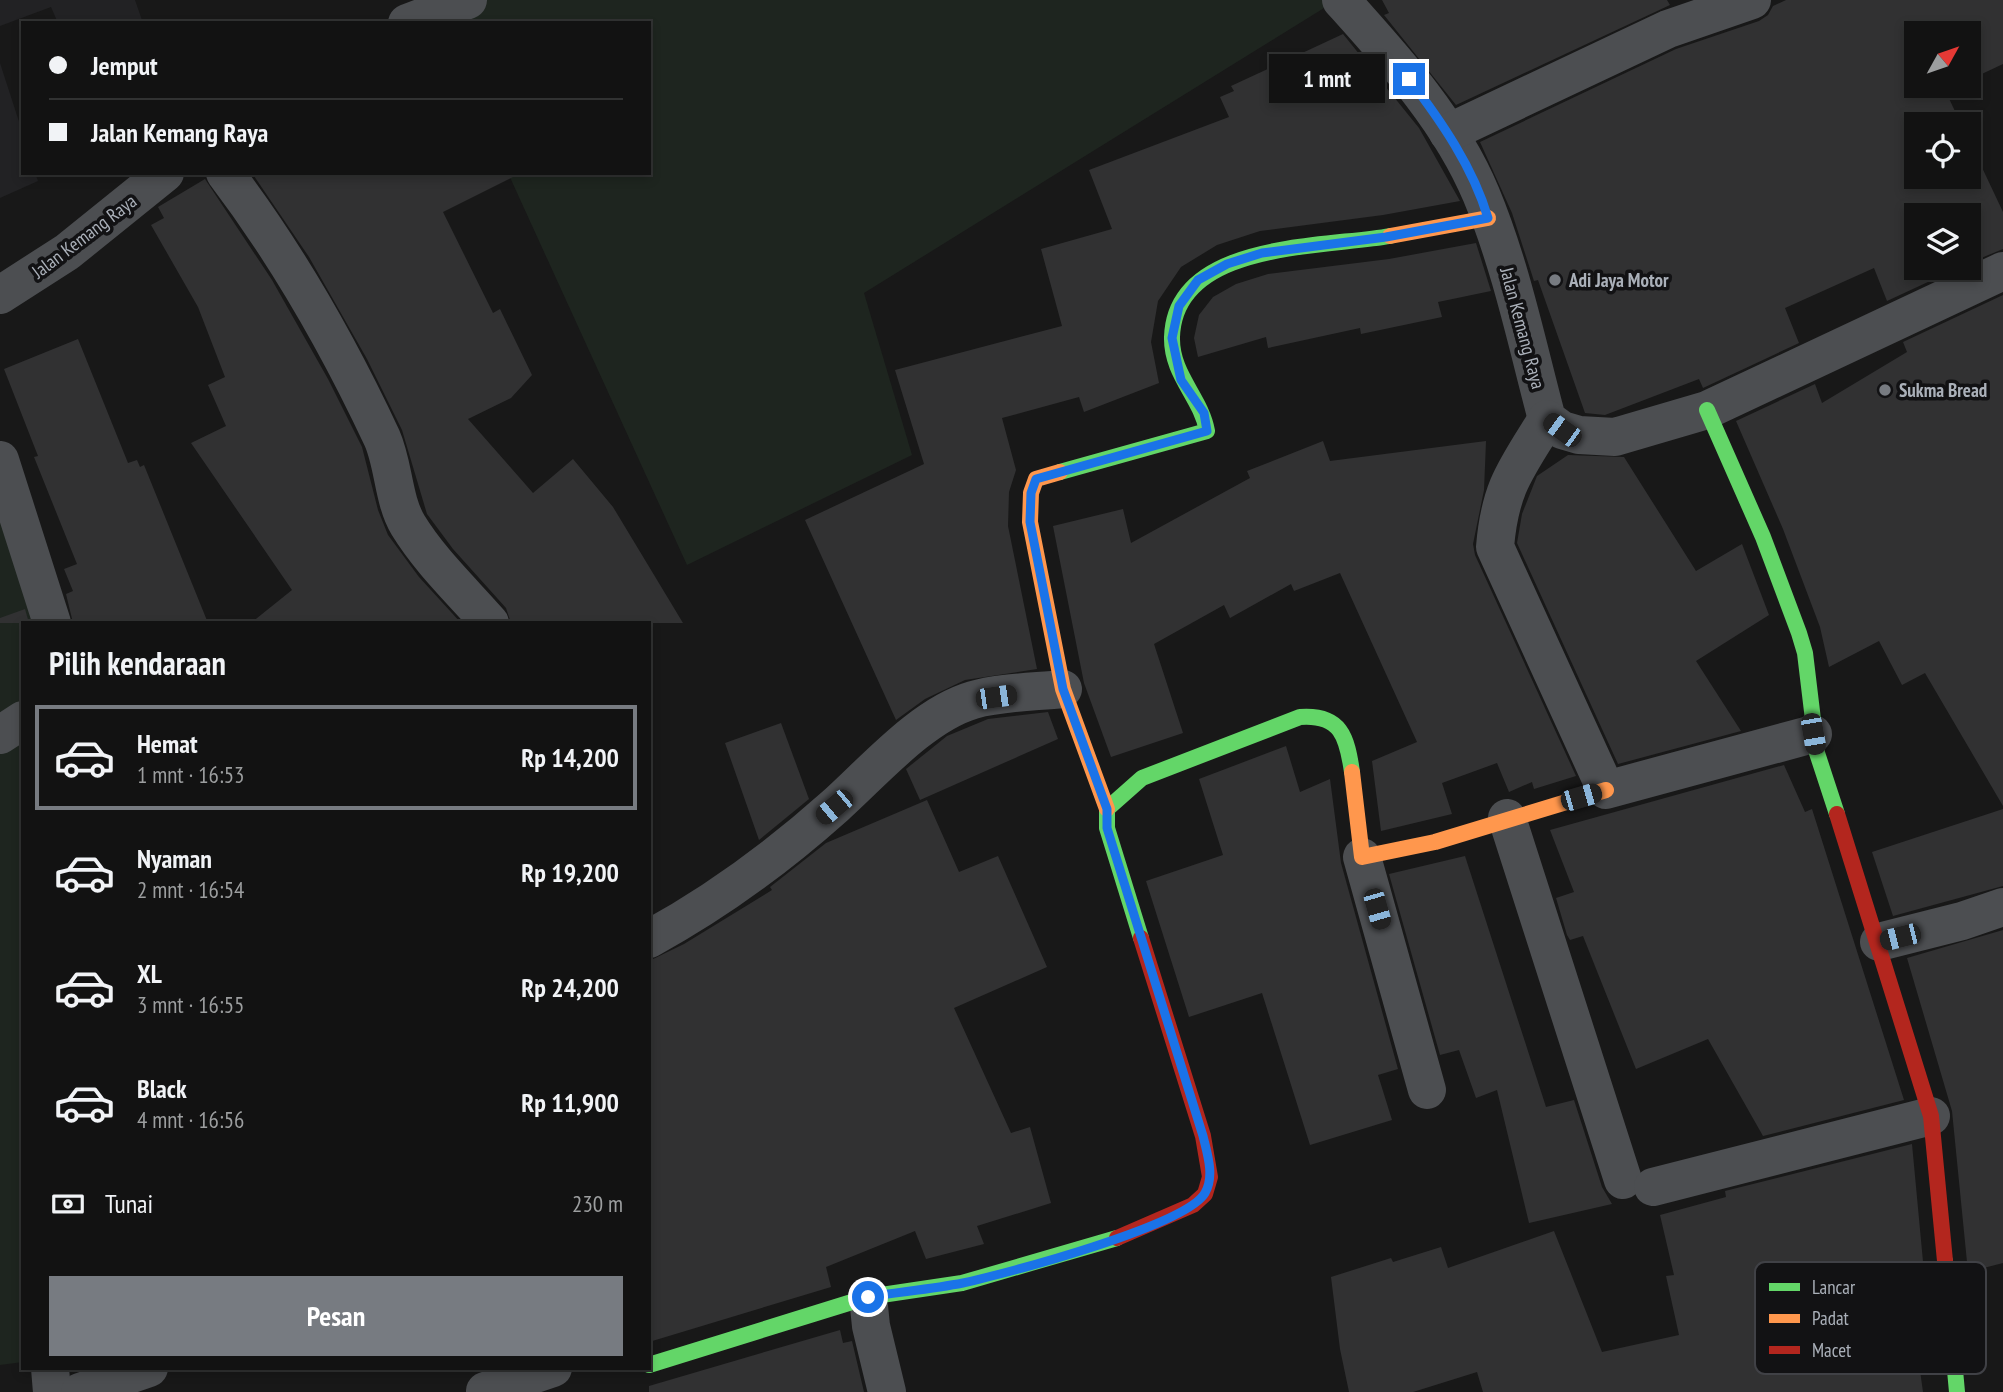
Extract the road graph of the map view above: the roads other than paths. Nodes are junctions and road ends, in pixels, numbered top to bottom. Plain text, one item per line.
1 (468, 0) edge
2 (1341, 0) edge
3 (1752, 0) edge
4 (412, 21) edge
5 (1448, 132) junction
6 (163, 175) edge
7 (227, 175) edge
8 (1488, 218) junction
9 (2003, 271) edge
10 (0, 295) edge
11 (1707, 410) junction
12 (1547, 419) junction
13 (0, 460) edge
14 (51, 621) edge
15 (488, 621) edge
16 (1063, 689) junction
17 (21, 721) edge
18 (1813, 734) junction
19 (0, 735) edge
20 (1606, 790) junction
21 (1107, 809) junction
22 (1507, 818) junction
23 (1362, 857) junction
24 (2003, 907) edge
25 (651, 938) edge
26 (1879, 942) junction
27 (1427, 1090) dead end
28 (1931, 1116) junction
29 (1945, 1262) edge
30 (868, 1297) junction
31 (651, 1364) edge
32 (50, 1370) edge
33 (143, 1370) edge
34 (547, 1370) edge
35 (1955, 1374) edge
36 (485, 1391) edge
37 (52, 1392) edge
38 (80, 1392) edge
39 (887, 1392) edge
40 (1957, 1392) edge

1 - 4 street
2 - 5 street, Jalan Kemang Raya
3 - 5 street
5 - 8 street, Jalan Kemang Raya
6 - 10 street, Jalan Kemang Raya
7 - 15 street
8 - 12 street, Jalan Kemang Raya
8 - 16 street
9 - 11 street
11 - 12 street
11 - 18 street
12 - 20 street
13 - 14 street
16 - 21 street
16 - 25 street
17 - 19 street
18 - 20 street
18 - 26 street
20 - 22 street
21 - 23 street
21 - 30 street
22 - 23 street
22 - 28 street
23 - 27 street
24 - 26 street
26 - 28 street
28 - 29 street
30 - 31 street
30 - 39 street
32 - 37 street
33 - 38 street
34 - 36 street
35 - 40 street

